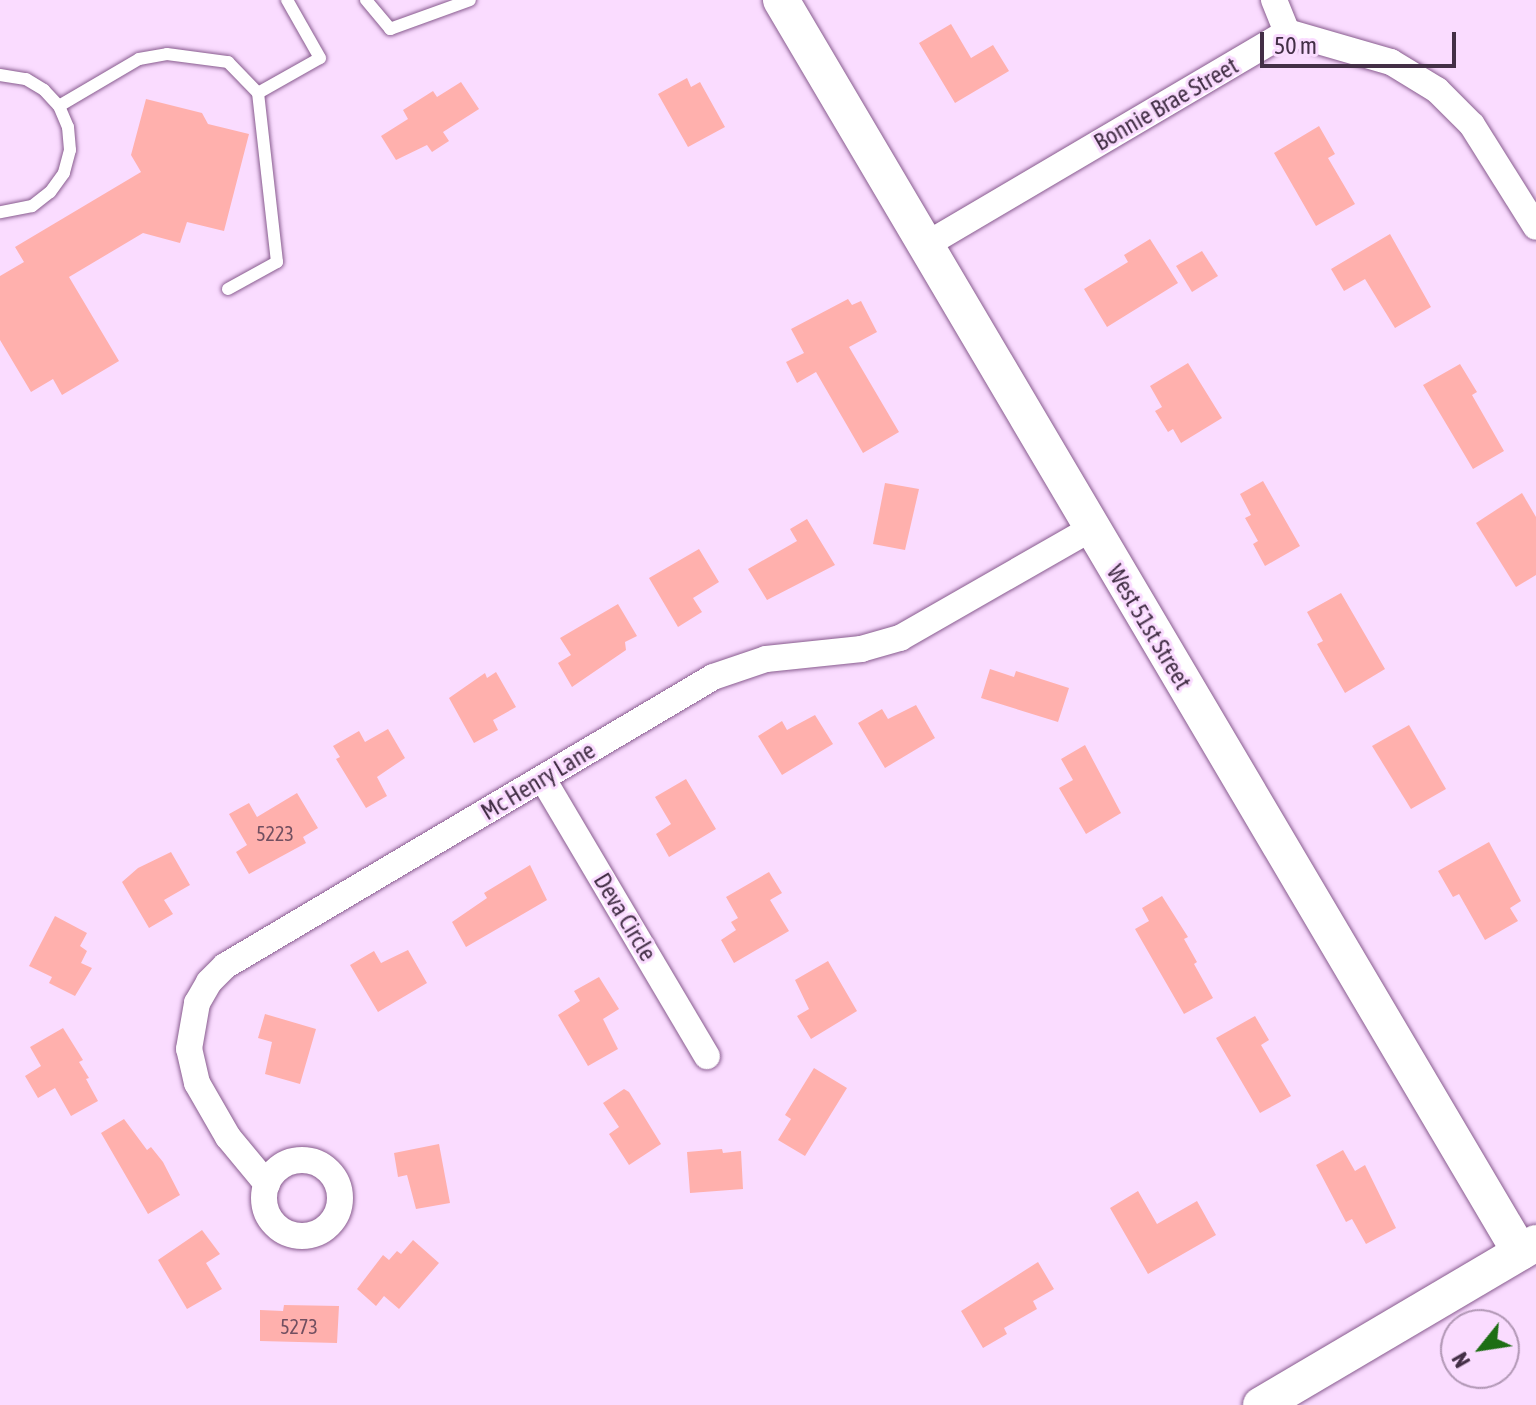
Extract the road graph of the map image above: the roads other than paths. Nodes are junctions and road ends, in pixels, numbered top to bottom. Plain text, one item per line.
1 (287, 0) edge
2 (366, 0) edge
3 (470, 0) edge
4 (781, 0) edge
5 (1274, 0) edge
6 (1287, 32) junction
7 (0, 75) edge
8 (258, 93) junction
9 (59, 106) junction
10 (0, 212) edge
11 (1536, 227) edge
12 (924, 246) junction
13 (228, 289) dead end
14 (1090, 529) junction
15 (543, 779) junction
16 (707, 1056) dead end
17 (267, 1184) dead end
18 (1528, 1248) edge
19 (1261, 1405) edge

1 - 8 lane
2 - 3 lane
4 - 12 street, West 51st Street
5 - 6 street
6 - 11 street
6 - 12 street, Bonnie Brae Street
7 - 9 lane
8 - 9 lane
8 - 13 lane
9 - 10 lane
12 - 14 street, West 51st Street
14 - 15 street, Mc Henry Lane
14 - 18 street, West 51st Street
15 - 16 street, Deva Circle
15 - 17 street, Mc Henry Lane
18 - 19 street

